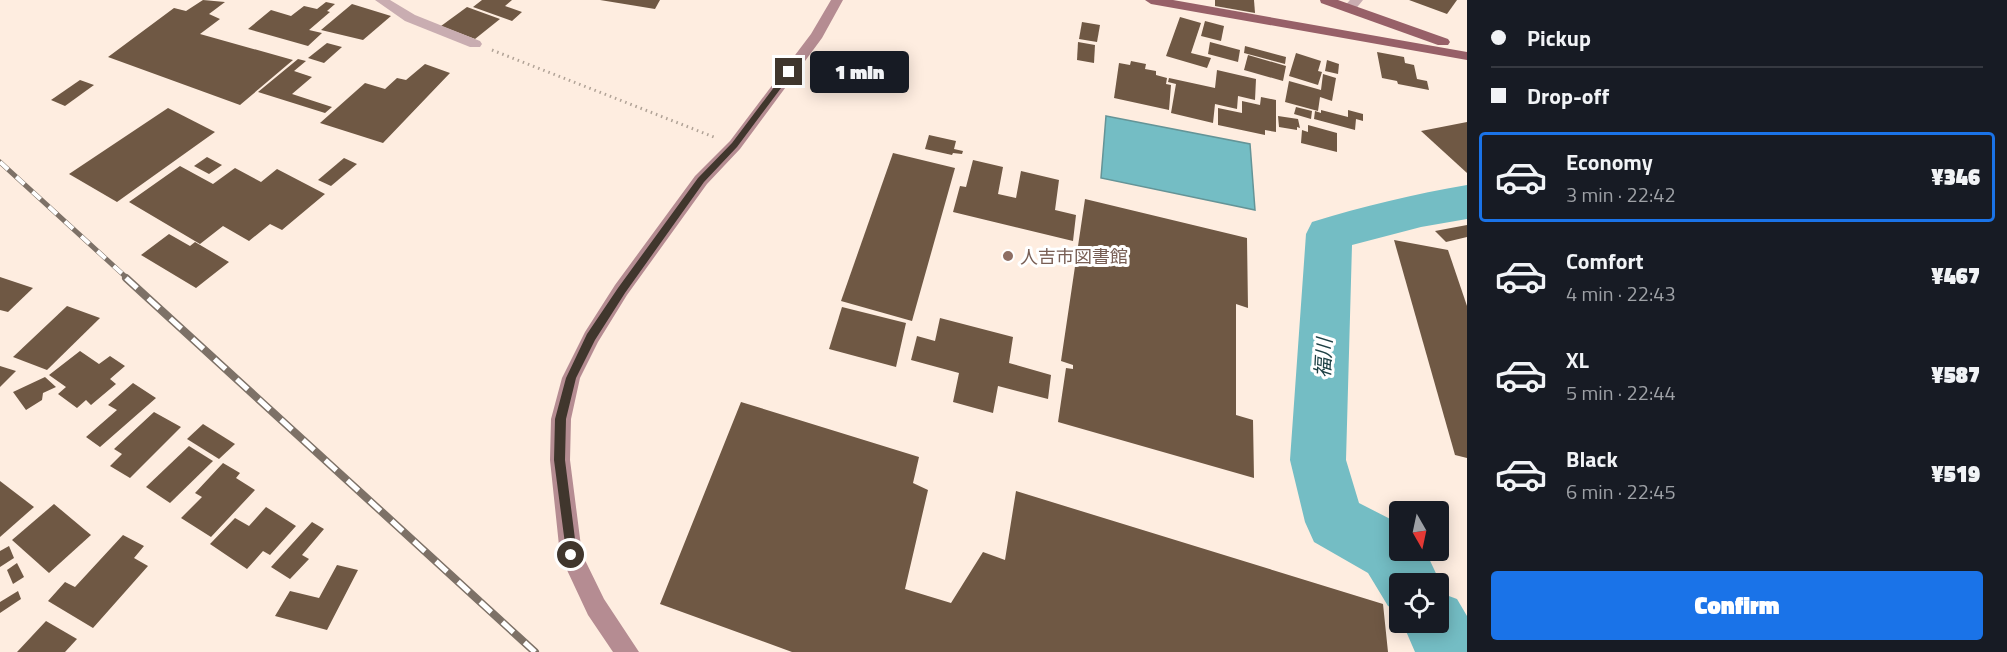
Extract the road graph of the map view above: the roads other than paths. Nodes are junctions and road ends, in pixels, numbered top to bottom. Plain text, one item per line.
1 (381, 0) edge
2 (837, 0) edge
3 (1151, 0) edge
4 (1326, 0) edge
5 (1353, 4) edge
6 (1341, 33) junction
7 (475, 44) road end
8 (1467, 53) edge
9 (627, 652) edge

1 - 7 street
2 - 9 street
3 - 6 highway
4 - 5 highway
5 - 6 highway
5 - 8 highway
6 - 8 highway

